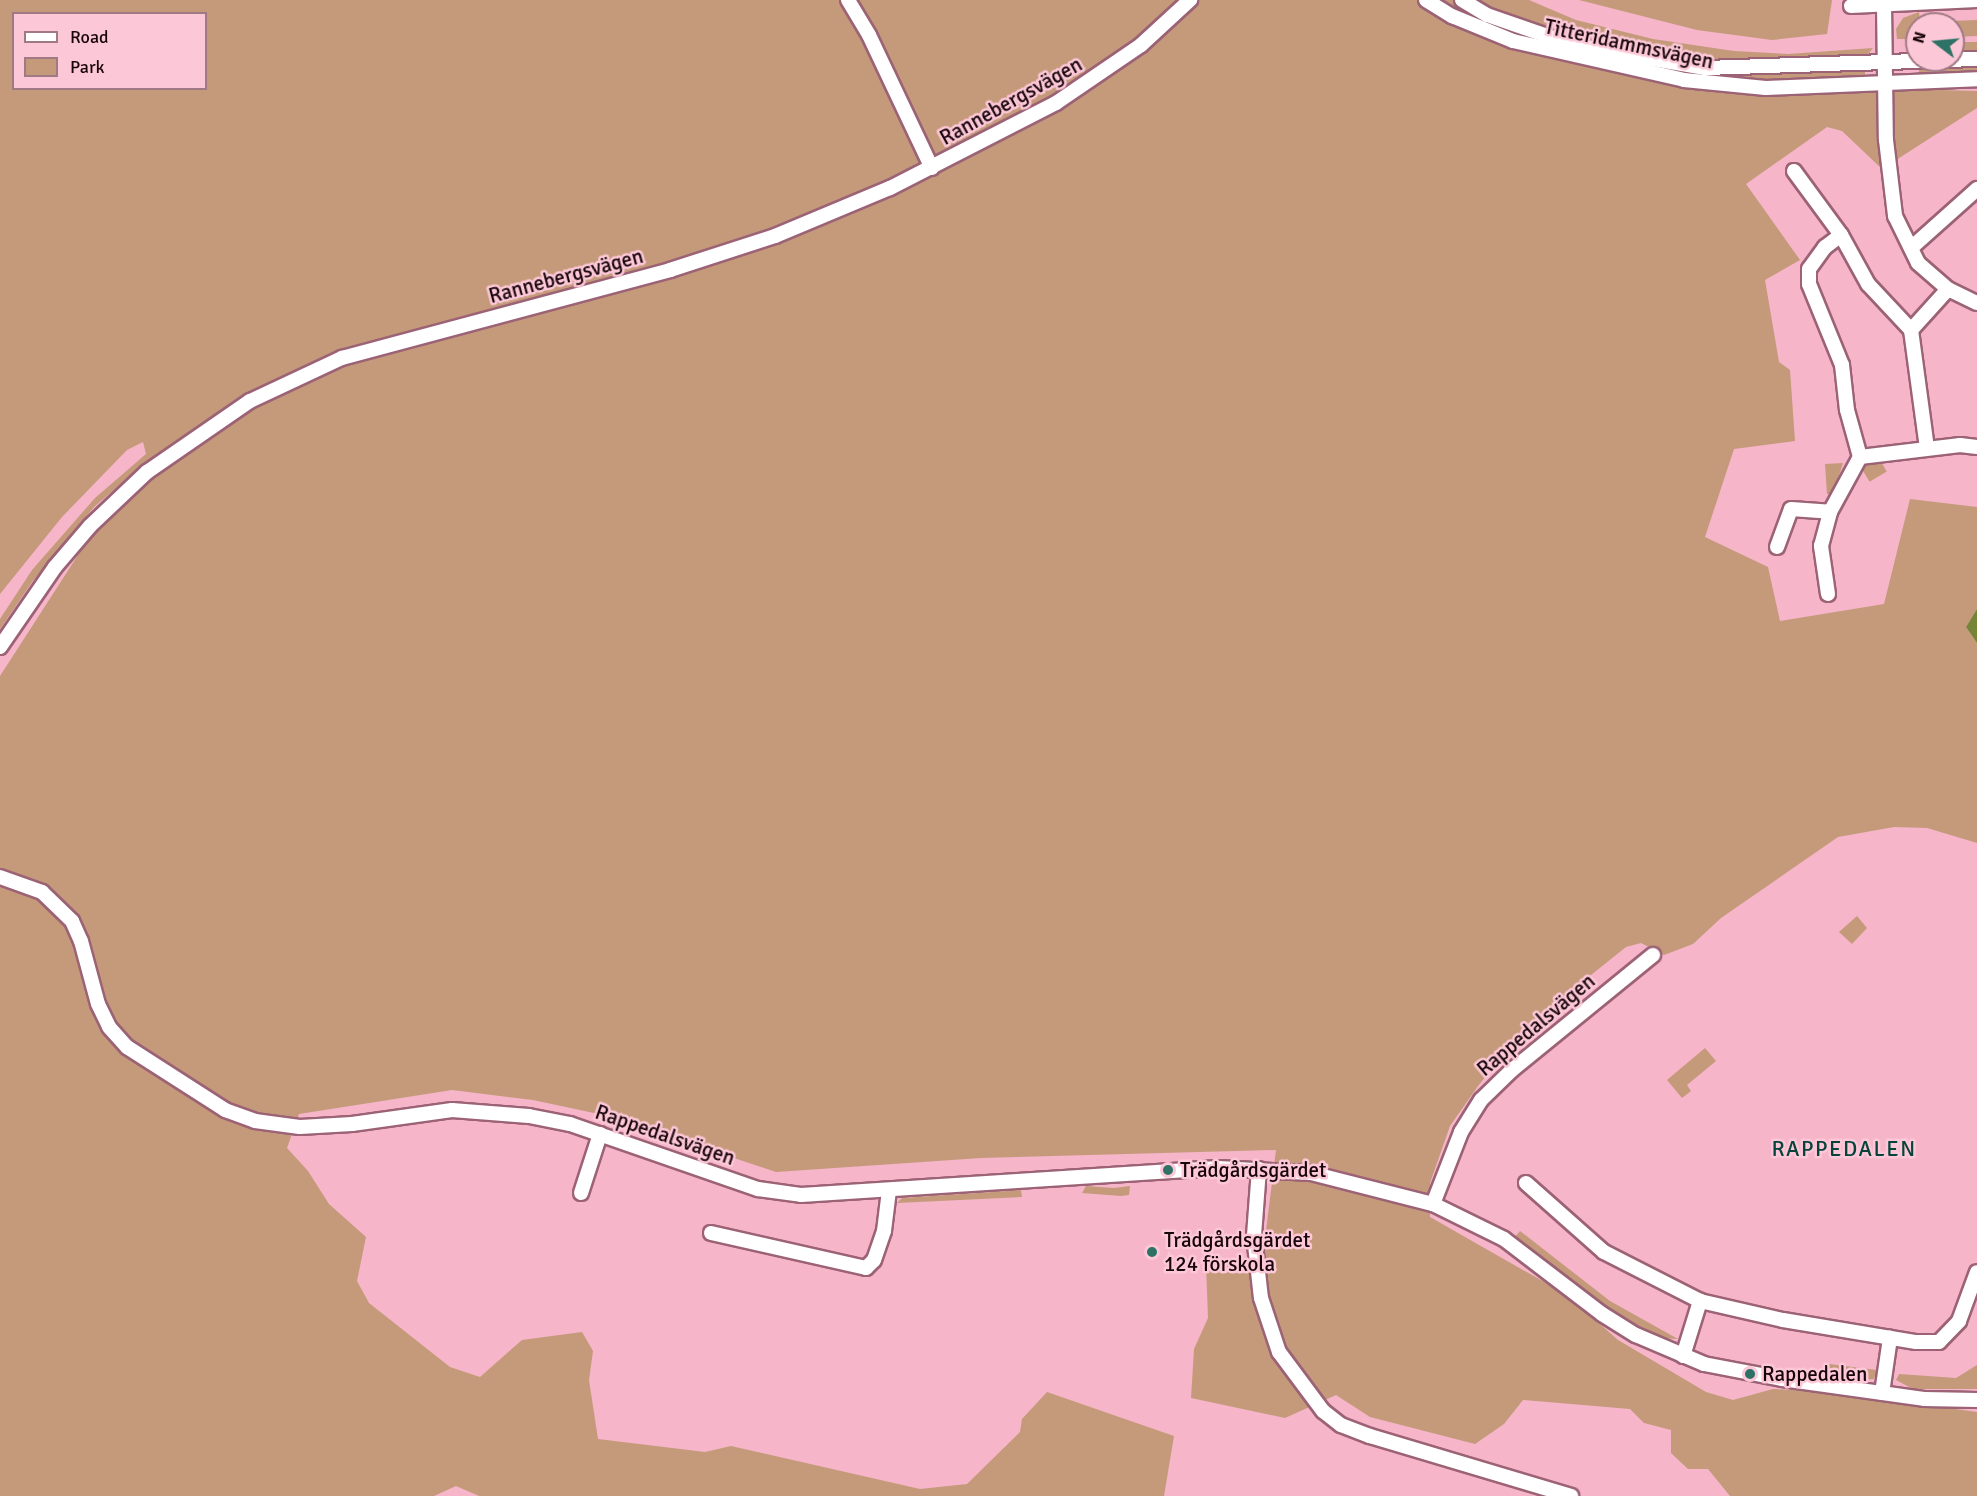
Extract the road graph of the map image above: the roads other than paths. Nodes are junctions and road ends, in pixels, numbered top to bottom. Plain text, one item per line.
1 (848, 0) edge
2 (1190, 0) edge
3 (1426, 0) edge
4 (1462, 0) edge
5 (1977, 0) edge
6 (1884, 4) junction
7 (1851, 6) dead end
8 (1977, 59) edge
9 (1886, 64) junction
10 (1977, 79) edge
11 (1886, 81) junction
12 (932, 168) junction
13 (1794, 171) dead end
14 (1977, 189) edge
15 (1841, 235) junction
16 (1911, 248) junction
17 (1948, 289) junction
18 (1977, 303) edge
19 (1911, 330) junction
20 (1977, 447) edge
21 (1927, 448) junction
22 (1860, 457) junction
23 (1830, 512) junction
24 (1777, 547) dead end
25 (1828, 594) dead end
26 (0, 647) edge
27 (0, 877) edge
28 (1653, 955) dead end
29 (600, 1134) junction
30 (1259, 1168) junction
31 (1526, 1183) dead end
32 (889, 1192) junction
33 (581, 1193) dead end
34 (1433, 1204) junction
35 (711, 1233) dead end
36 (1977, 1272) edge
37 (1700, 1301) junction
38 (1890, 1338) junction
39 (1683, 1356) junction
40 (1882, 1393) junction
41 (1977, 1400) edge
42 (1571, 1496) edge

1 - 12 street
2 - 12 street, Rannebergsvägen
3 - 11 street, Titteridammsvägen
4 - 9 street, Titteridammsvägen
5 - 6 street
6 - 7 street
6 - 9 street
8 - 9 street, Titteridammsvägen
9 - 11 street
10 - 11 street, Titteridammsvägen
11 - 16 street
12 - 26 street, Rannebergsvägen
13 - 15 street
14 - 16 street
15 - 19 street
15 - 22 street
16 - 17 street
17 - 18 street
17 - 19 street
19 - 21 street
20 - 21 street
21 - 22 street
22 - 23 street
23 - 24 street
23 - 25 street
27 - 29 street, Rappedalsvägen
28 - 34 street, Rappedalsvägen
29 - 32 street, Rappedalsvägen
29 - 33 street
30 - 32 street, Rappedalsvägen
30 - 34 street, Rappedalsvägen
30 - 42 street
31 - 37 street
32 - 35 street
34 - 39 street, Rappedalsvägen
36 - 38 street
37 - 38 street
37 - 39 street
38 - 40 street
39 - 40 street, Rappedalsvägen
40 - 41 street, Rappedalsvägen

